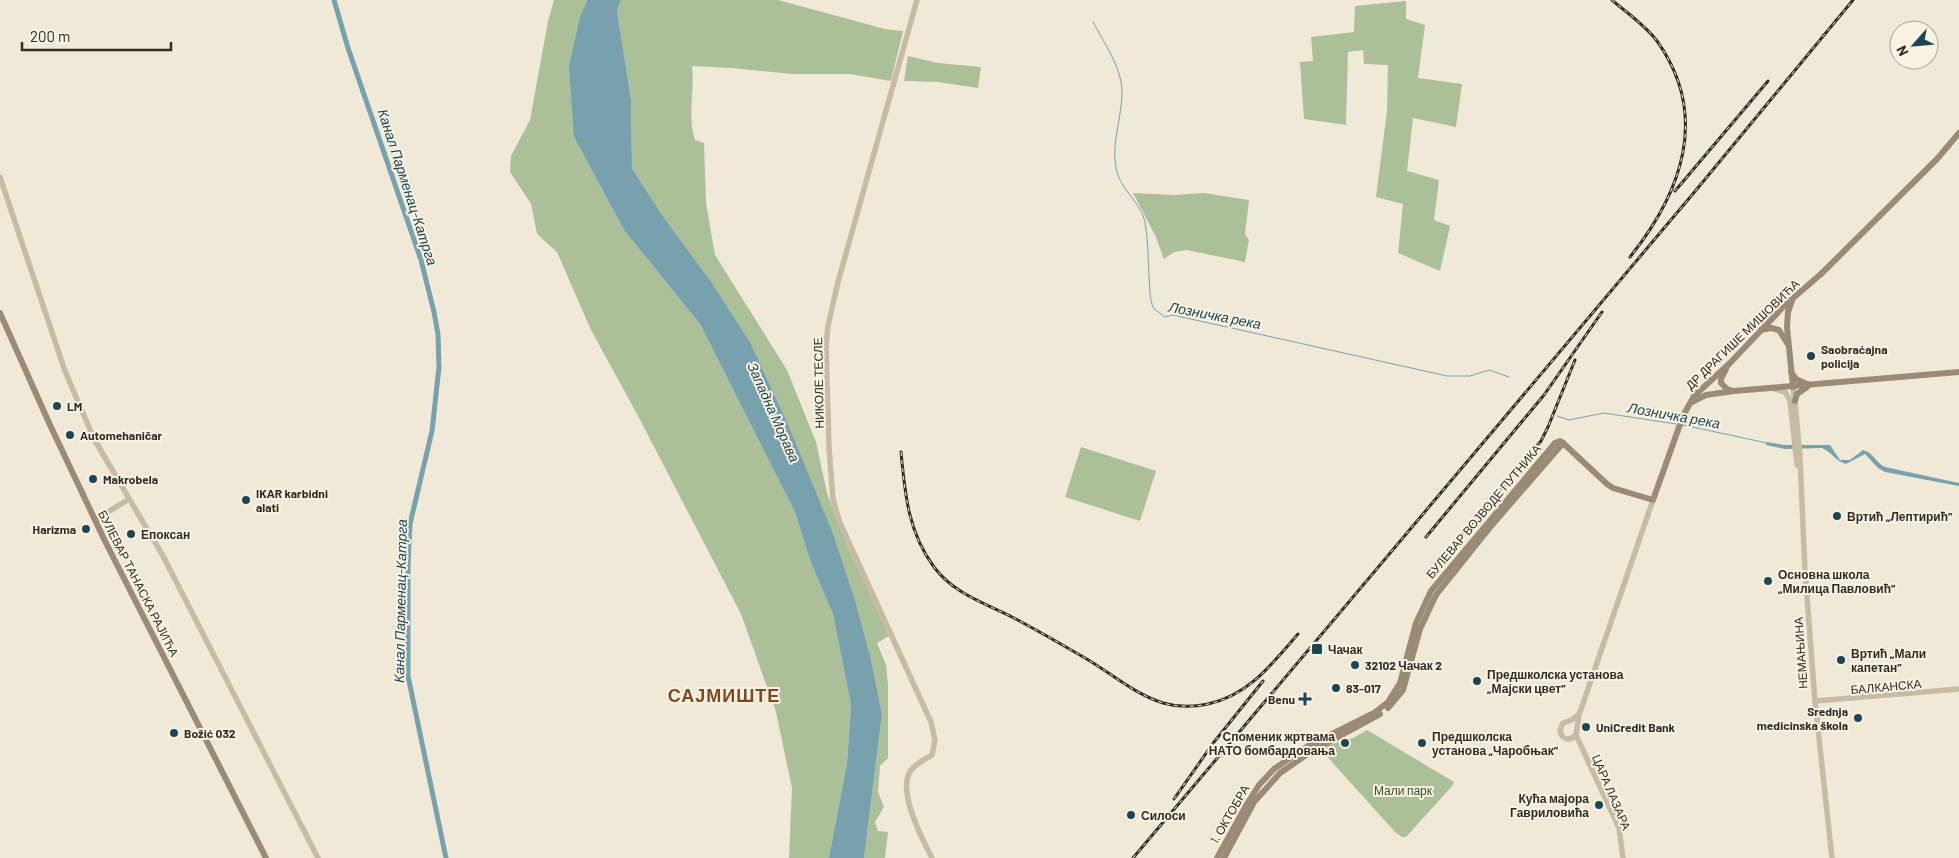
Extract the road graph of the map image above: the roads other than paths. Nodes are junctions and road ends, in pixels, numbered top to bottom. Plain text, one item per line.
1 (917, 0) edge
2 (1959, 133) edge
3 (0, 178) edge
4 (1792, 298) junction
5 (0, 313) edge
6 (1761, 330) junction
7 (1788, 347) junction
8 (1729, 364) junction
9 (1791, 371) junction
10 (1959, 372) edge
11 (1810, 385) junction
12 (1778, 388) junction
13 (1792, 388) junction
14 (1734, 391) junction
15 (1796, 402) junction
16 (1689, 404) junction
17 (1800, 476) junction
18 (129, 499) junction
19 (1653, 500) junction
20 (94, 520) junction
21 (1959, 689) edge
22 (1815, 701) junction
23 (1578, 715) junction
24 (1365, 721) junction
25 (1569, 721) junction
26 (1577, 728) junction
27 (1576, 736) junction
28 (266, 858) edge
29 (318, 858) edge
30 (932, 858) edge
31 (1217, 858) edge
32 (1224, 858) edge
33 (1623, 858) edge
34 (1832, 858) edge

1 - 30 street, НИКОЛЕ ТЕСЛЕ
2 - 4 main road, ДР ДРАГИШЕ МИШОВИЋА
3 - 18 street
4 - 6 main road, ДР ДРАГИШЕ МИШОВИЋА
4 - 7 main road, НЕМАЊИНА
5 - 20 main road, БУЛЕВАР ТАНАСКА РАЈИЋА
6 - 7 main road
6 - 8 main road, ДР ДРАГИШЕ МИШОВИЋА
7 - 9 main road, НЕМАЊИНА
8 - 14 main road
8 - 16 main road, ДР ДРАГИШЕ МИШОВИЋА
9 - 11 main road
9 - 12 main road
9 - 13 main road, НЕМАЊИНА
10 - 11 main road
11 - 13 main road
11 - 15 main road
12 - 13 main road
12 - 14 main road
12 - 17 street, НЕМАЊИНА
13 - 15 street, НЕМАЊИНА
14 - 16 main road
15 - 17 street, НЕМАЊИНА
16 - 19 main road, ДР ДРАГИШЕ МИШОВИЋА
17 - 22 street, НЕМАЊИНА
18 - 20 street
18 - 29 street
19 - 23 street, ДР ДРАГИШЕ МИШОВИЋА
19 - 24 main road, БУЛЕВАР ВОЈВОДЕ ПУТНИКА
20 - 28 main road, БУЛЕВАР ТАНАСКА РАЈИЋА
21 - 22 street, БАЛКАНСКА
22 - 34 street, НЕМАЊИНА
23 - 25 street
23 - 26 street, ДР ДРАГИШЕ МИШОВИЋА
24 - 31 main road, 1. ОКТОБРА
24 - 32 main road, 1. ОКТОБРА
25 - 26 street
25 - 27 street
26 - 27 street
27 - 33 street, ЦАРА ЛАЗАРА

